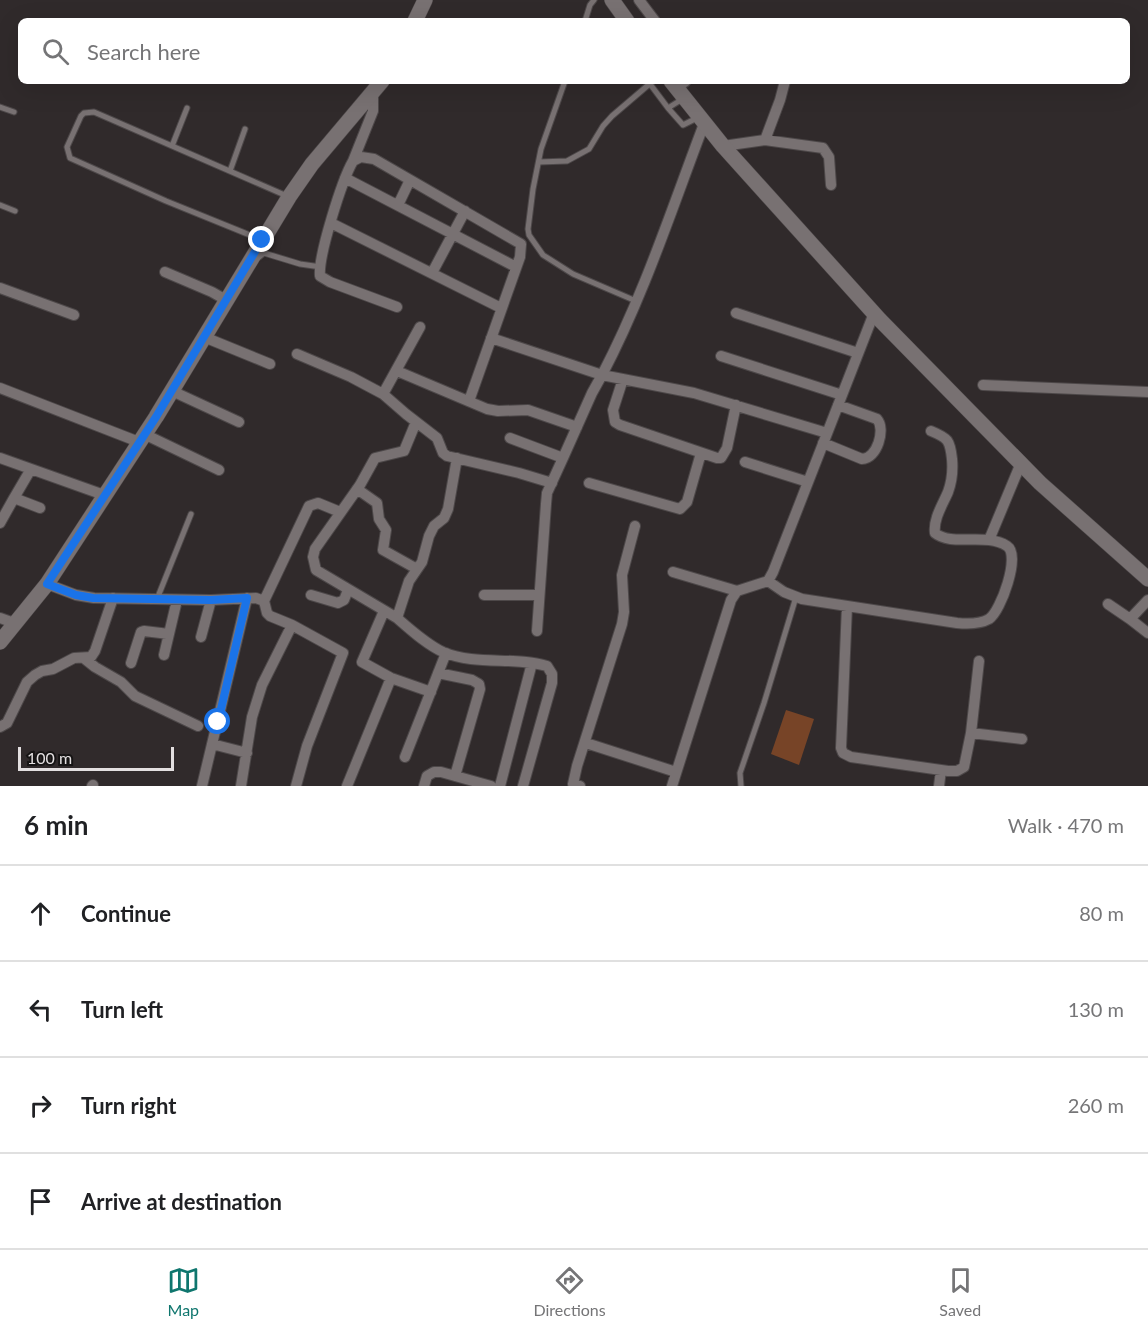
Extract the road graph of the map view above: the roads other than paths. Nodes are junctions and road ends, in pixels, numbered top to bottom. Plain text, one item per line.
1 (425, 0) edge
2 (594, 0) edge
3 (612, 0) edge
4 (639, 0) edge
5 (416, 18) edge
6 (586, 18) edge
7 (625, 18) edge
8 (653, 18) edge
9 (563, 84) edge
10 (651, 84) edge
11 (653, 84) edge
12 (784, 84) edge
13 (378, 86) edge
14 (679, 87) edge
15 (0, 107) edge
16 (187, 108) dead end
17 (668, 108) junction
18 (14, 112) dead end
19 (702, 121) junction
20 (245, 129) dead end
21 (765, 140) junction
22 (172, 146) junction
23 (723, 146) junction
24 (352, 161) junction
25 (539, 162) junction
26 (230, 171) junction
27 (345, 177) junction
28 (410, 180) junction
29 (831, 185) dead end
30 (289, 197) junction
31 (0, 205) edge
32 (398, 206) junction
33 (15, 211) dead end
34 (465, 211) junction
35 (331, 223) junction
36 (453, 234) junction
37 (262, 240) junction
38 (249, 262) junction
39 (321, 267) junction
40 (516, 267) junction
41 (165, 272) dead end
42 (432, 273) junction
43 (0, 288) edge
44 (226, 300) junction
45 (636, 301) junction
46 (397, 307) dead end
47 (501, 308) junction
48 (736, 313) dead end
49 (874, 313) junction
50 (74, 315) dead end
51 (420, 327) dead end
52 (204, 337) junction
53 (491, 338) junction
54 (858, 353) junction
55 (297, 354) dead end
56 (722, 356) dead end
57 (270, 364) dead end
58 (397, 371) junction
59 (602, 375) junction
60 (623, 379) junction
61 (983, 385) dead end
62 (0, 388) edge
63 (172, 391) junction
64 (1148, 392) edge
65 (383, 394) junction
66 (840, 400) junction
67 (469, 401) junction
68 (736, 405) junction
69 (239, 422) dead end
70 (416, 422) junction
71 (577, 427) junction
72 (931, 431) dead end
73 (142, 438) junction
74 (510, 438) dead end
75 (825, 438) junction
76 (701, 453) junction
77 (0, 458) edge
78 (457, 458) junction
79 (563, 458) junction
80 (745, 462) dead end
81 (1021, 463) junction
82 (31, 469) junction
83 (219, 470) dead end
84 (808, 482) junction
85 (552, 483) junction
86 (590, 483) dead end
87 (357, 489) junction
88 (104, 495) junction
89 (14, 498) junction
90 (40, 508) dead end
91 (340, 512) junction
92 (191, 514) dead end
93 (0, 523) edge
94 (635, 526) dead end
95 (989, 540) junction
96 (417, 569) junction
97 (673, 572) dead end
98 (1148, 579) edge
99 (768, 581) junction
100 (47, 584) junction
101 (348, 590) junction
102 (737, 591) junction
103 (311, 595) dead end
104 (484, 595) dead end
105 (539, 595) junction
106 (796, 597) junction
107 (113, 598) junction
108 (247, 598) junction
109 (156, 599) junction
110 (177, 600) junction
111 (211, 600) junction
112 (1148, 600) edge
113 (264, 601) junction
114 (1108, 604) dead end
115 (847, 606) junction
116 (384, 611) junction
117 (397, 618) junction
118 (1130, 619) junction
119 (7, 620) edge
120 (292, 625) junction
121 (537, 631) dead end
122 (1148, 633) edge
123 (169, 634) junction
124 (201, 637) dead end
125 (0, 642) edge
126 (343, 653) junction
127 (446, 653) junction
128 (164, 655) dead end
129 (85, 659) junction
130 (362, 662) junction
131 (979, 662) dead end
132 (131, 663) dead end
133 (532, 663) junction
134 (438, 673) junction
135 (391, 678) junction
136 (430, 692) junction
137 (198, 726) dead end
138 (0, 727) edge
139 (971, 734) junction
140 (1022, 739) dead end
141 (586, 743) junction
142 (212, 744) junction
143 (247, 753) junction
144 (405, 757) dead end
145 (941, 770) junction
146 (676, 772) junction
147 (455, 776) junction
148 (575, 785) edge
149 (202, 786) edge
150 (241, 786) edge
151 (296, 786) edge
152 (347, 786) edge
153 (424, 786) edge
154 (489, 786) edge
155 (500, 786) edge
156 (523, 786) edge
157 (672, 786) edge
158 (741, 786) edge
159 (939, 786) edge

1 - 5 street
2 - 6 lane
3 - 7 street
4 - 8 street
9 - 25 lane
10 - 25 lane
11 - 17 lane
12 - 21 street
13 - 24 street
13 - 30 street
14 - 17 lane
14 - 19 street
15 - 18 lane
16 - 22 lane
17 - 19 lane
19 - 23 street
19 - 45 street
20 - 26 lane
21 - 23 street
21 - 29 street
22 - 26 lane
22 - 37 lane
23 - 49 street
24 - 27 street
24 - 28 street
25 - 45 lane
26 - 30 lane
27 - 32 street
27 - 35 street
28 - 32 street
28 - 34 street
30 - 37 street
31 - 33 lane
32 - 36 street
34 - 36 street
34 - 40 street
35 - 39 street
35 - 42 street
36 - 40 street
36 - 42 street
37 - 38 street
38 - 39 lane
38 - 44 street
39 - 46 street
40 - 47 street
41 - 44 street
42 - 47 street
43 - 50 street
44 - 52 street
45 - 59 street
47 - 53 street
48 - 54 street
49 - 54 street
49 - 81 street
51 - 58 street
52 - 57 street
52 - 63 street
53 - 59 street
53 - 67 street
54 - 66 street
55 - 65 street
56 - 66 street
58 - 65 street
58 - 67 street
59 - 60 street
59 - 71 street
60 - 68 street
60 - 76 street
61 - 64 street
62 - 73 street
63 - 69 street
63 - 73 street
65 - 70 street
66 - 75 street
66 - 75 street
67 - 71 street
68 - 75 street
68 - 76 street
70 - 78 street
70 - 87 street
71 - 79 street
72 - 95 street
73 - 83 street
73 - 88 street
74 - 79 street
75 - 84 street
76 - 86 street
77 - 82 street
78 - 85 street
78 - 96 street
79 - 85 street
80 - 84 street
81 - 95 street
81 - 98 street
82 - 88 street
82 - 89 street
84 - 99 street
85 - 105 street
87 - 91 street
87 - 96 street
88 - 100 street
89 - 90 street
89 - 93 street
91 - 101 street
91 - 113 street
92 - 109 lane
94 - 141 street
95 - 115 street
96 - 117 street
97 - 102 street
99 - 102 street
99 - 106 street
100 - 107 street
100 - 119 street
101 - 103 street
101 - 116 street
102 - 146 street
104 - 105 street
105 - 121 street
106 - 115 street
106 - 158 lane
107 - 109 street
107 - 129 street
108 - 111 street
108 - 113 street
108 - 142 street
109 - 110 street
110 - 111 street
110 - 123 street
111 - 124 street
112 - 118 street
113 - 120 street
114 - 118 street
115 - 145 street
116 - 117 street
116 - 130 street
117 - 127 street
118 - 122 street
119 - 125 street
120 - 126 street
120 - 143 street
123 - 128 street
123 - 132 street
126 - 130 street
126 - 151 street
127 - 133 street
127 - 134 street
129 - 137 street
129 - 138 street
130 - 135 street
131 - 139 street
133 - 155 street
133 - 156 street
134 - 136 street
134 - 147 street
135 - 136 street
135 - 152 street
136 - 144 street
139 - 140 street
139 - 145 street
141 - 146 street
141 - 148 street
142 - 143 street
142 - 149 street
143 - 150 street
145 - 159 street
146 - 157 street
147 - 153 street
147 - 154 street

